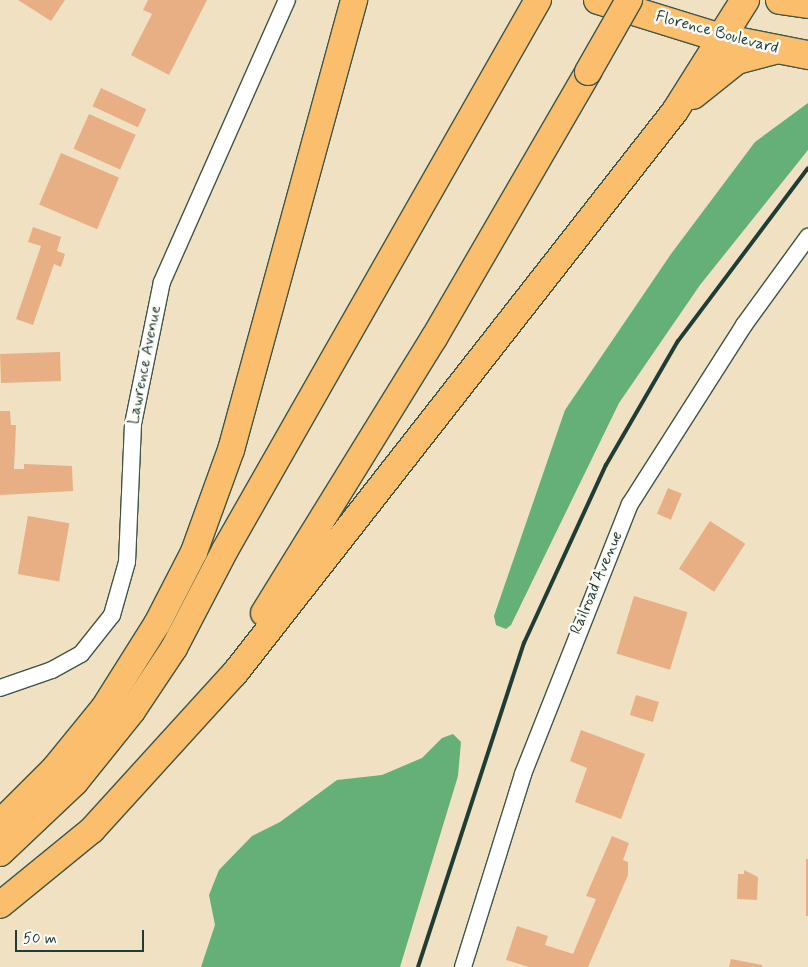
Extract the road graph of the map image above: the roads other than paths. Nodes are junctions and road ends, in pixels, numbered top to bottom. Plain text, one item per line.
1 (287, 0) edge
2 (538, 0) edge
3 (598, 0) edge
4 (629, 0) edge
5 (745, 0) edge
6 (780, 0) edge
7 (808, 4) edge
8 (349, 8) edge
9 (721, 38) junction
10 (794, 53) edge
11 (676, 111) junction
12 (808, 237) edge
13 (801, 255) edge
14 (0, 688) edge
15 (151, 769) junction
16 (0, 823) edge
17 (0, 853) edge
18 (0, 905) edge
19 (466, 966) edge

1 - 14 street, Lawrence Avenue
2 - 17 main road
3 - 9 highway, Florence Boulevard
4 - 15 main road, bridge
5 - 9 highway
6 - 7 highway
8 - 16 main road
9 - 10 highway, Florence Boulevard
9 - 11 main road
10 - 11 main road
11 - 15 main road
12 - 13 street, Railroad Avenue
13 - 19 street, Railroad Avenue
15 - 18 main road

